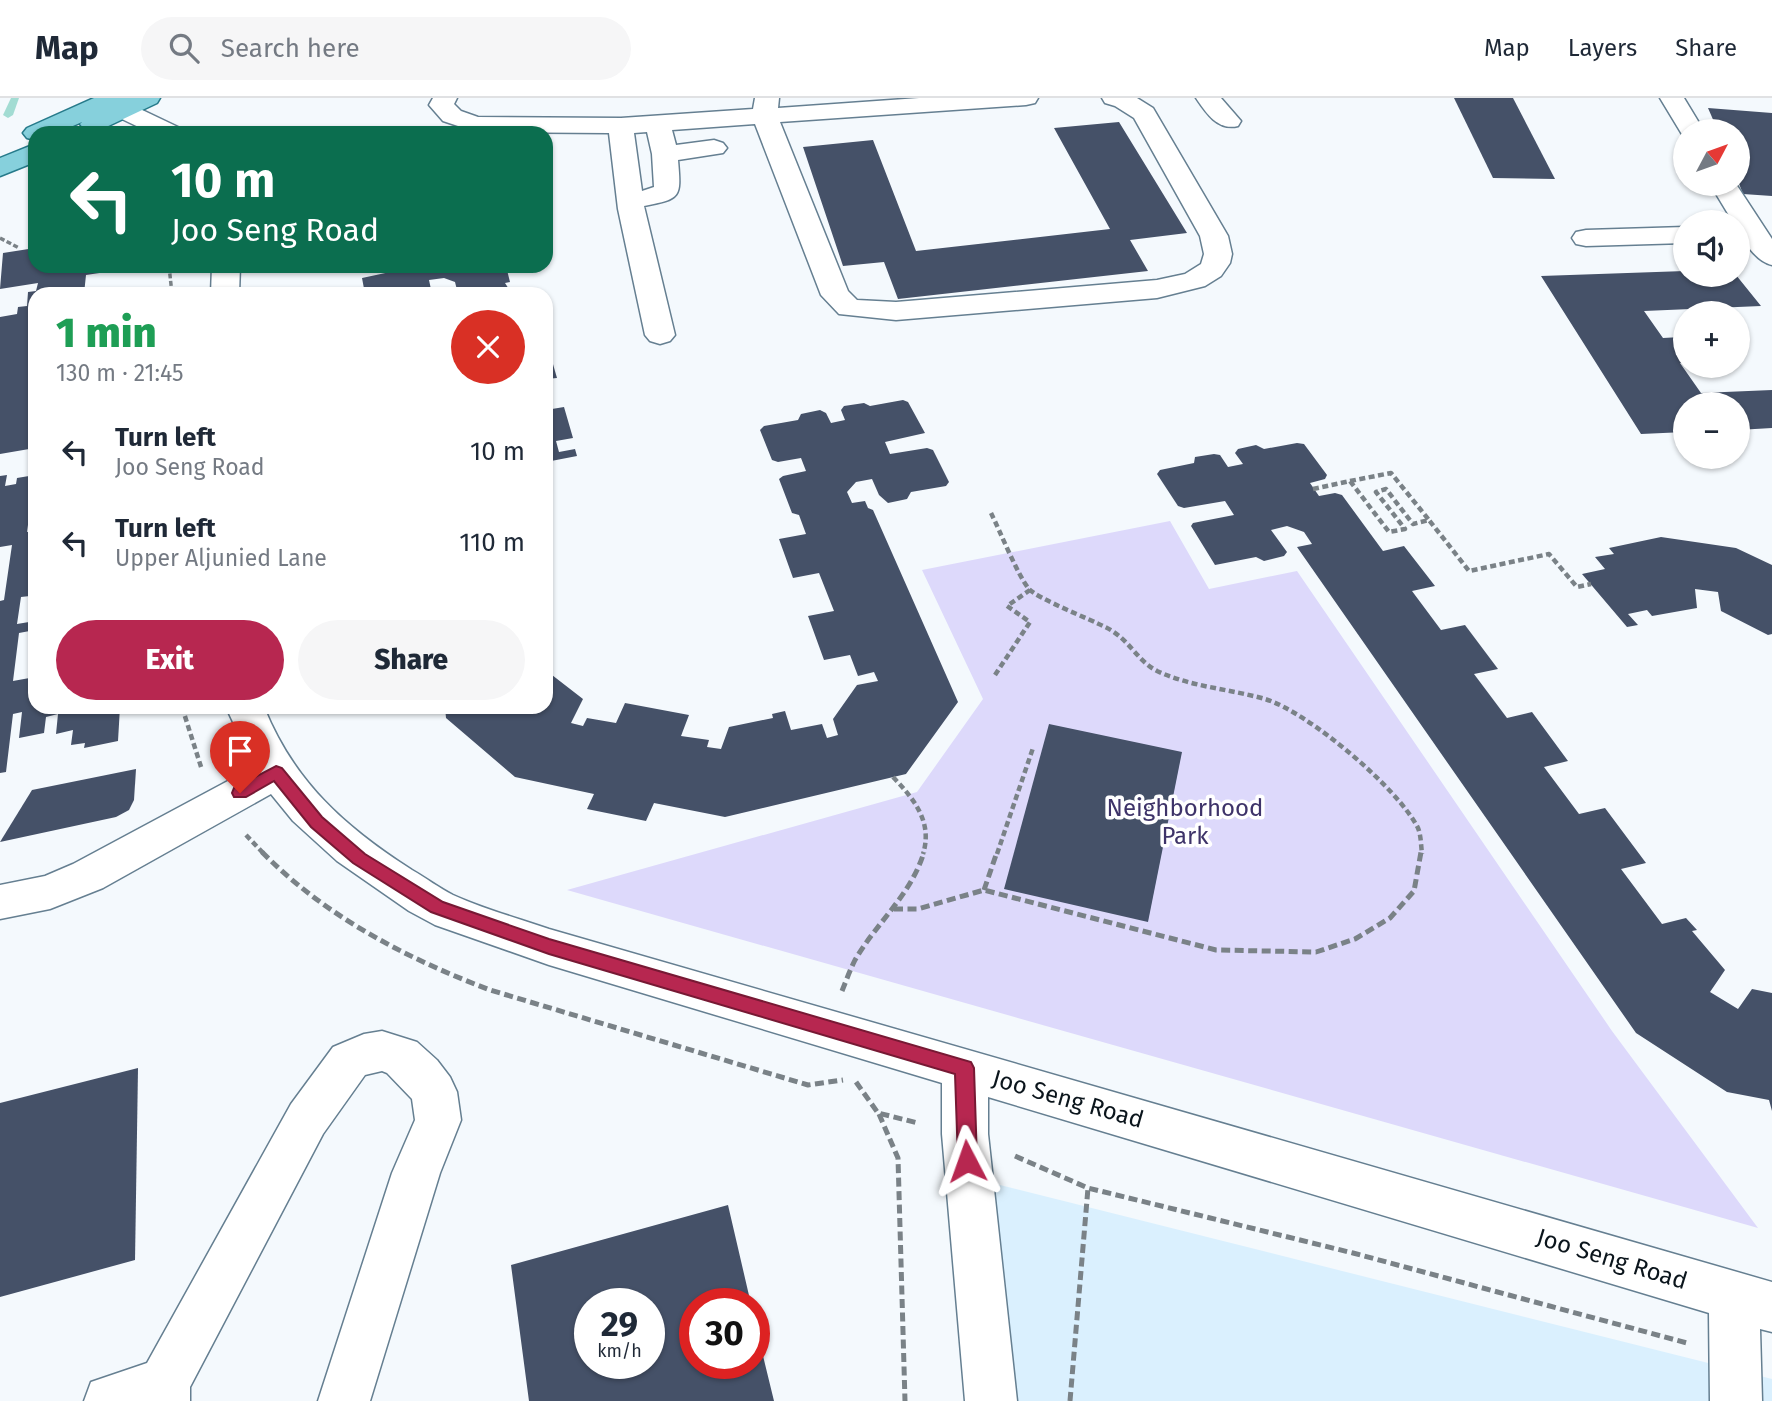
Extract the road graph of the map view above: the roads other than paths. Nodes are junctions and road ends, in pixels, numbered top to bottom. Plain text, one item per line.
1 (148, 98) edge
2 (445, 98) edge
3 (1026, 98) edge
4 (1114, 98) edge
5 (1208, 98) edge
6 (1672, 98) edge
7 (115, 103) edge
8 (766, 107) edge
9 (1685, 119) edge
10 (1229, 121) dead end
11 (658, 124) junction
12 (621, 125) junction
13 (54, 126) edge
14 (84, 126) edge
15 (158, 126) edge
16 (28, 137) edge
17 (713, 148) dead end
18 (0, 150) edge
19 (665, 154) junction
20 (28, 155) edge
21 (0, 168) edge
22 (1731, 196) edge
23 (631, 201) junction
24 (1754, 233) edge
25 (1673, 235) edge
26 (1586, 238) dead end
27 (1772, 257) edge
28 (660, 335) dead end
29 (247, 714) edge
30 (276, 772) junction
31 (0, 902) edge
32 (965, 1068) junction
33 (1753, 1302) edge
34 (164, 1392) edge
35 (110, 1401) edge
36 (344, 1401) edge
37 (991, 1401) edge
38 (1736, 1401) edge

1 - 7 main road
2 - 12 street
3 - 8 street
4 - 8 street
5 - 10 street
6 - 9 street
7 - 13 main road
7 - 14 main road
7 - 15 street
8 - 11 street
11 - 12 street
11 - 19 street
12 - 23 street
16 - 18 main road
17 - 19 street
19 - 23 street
20 - 21 main road
22 - 24 street
23 - 28 street
24 - 27 street
25 - 26 street
29 - 30 street, Joo Seng Road
30 - 31 street
30 - 32 street, Joo Seng Road
32 - 33 street, Joo Seng Road
32 - 37 street
33 - 38 street
34 - 35 street
34 - 36 street

